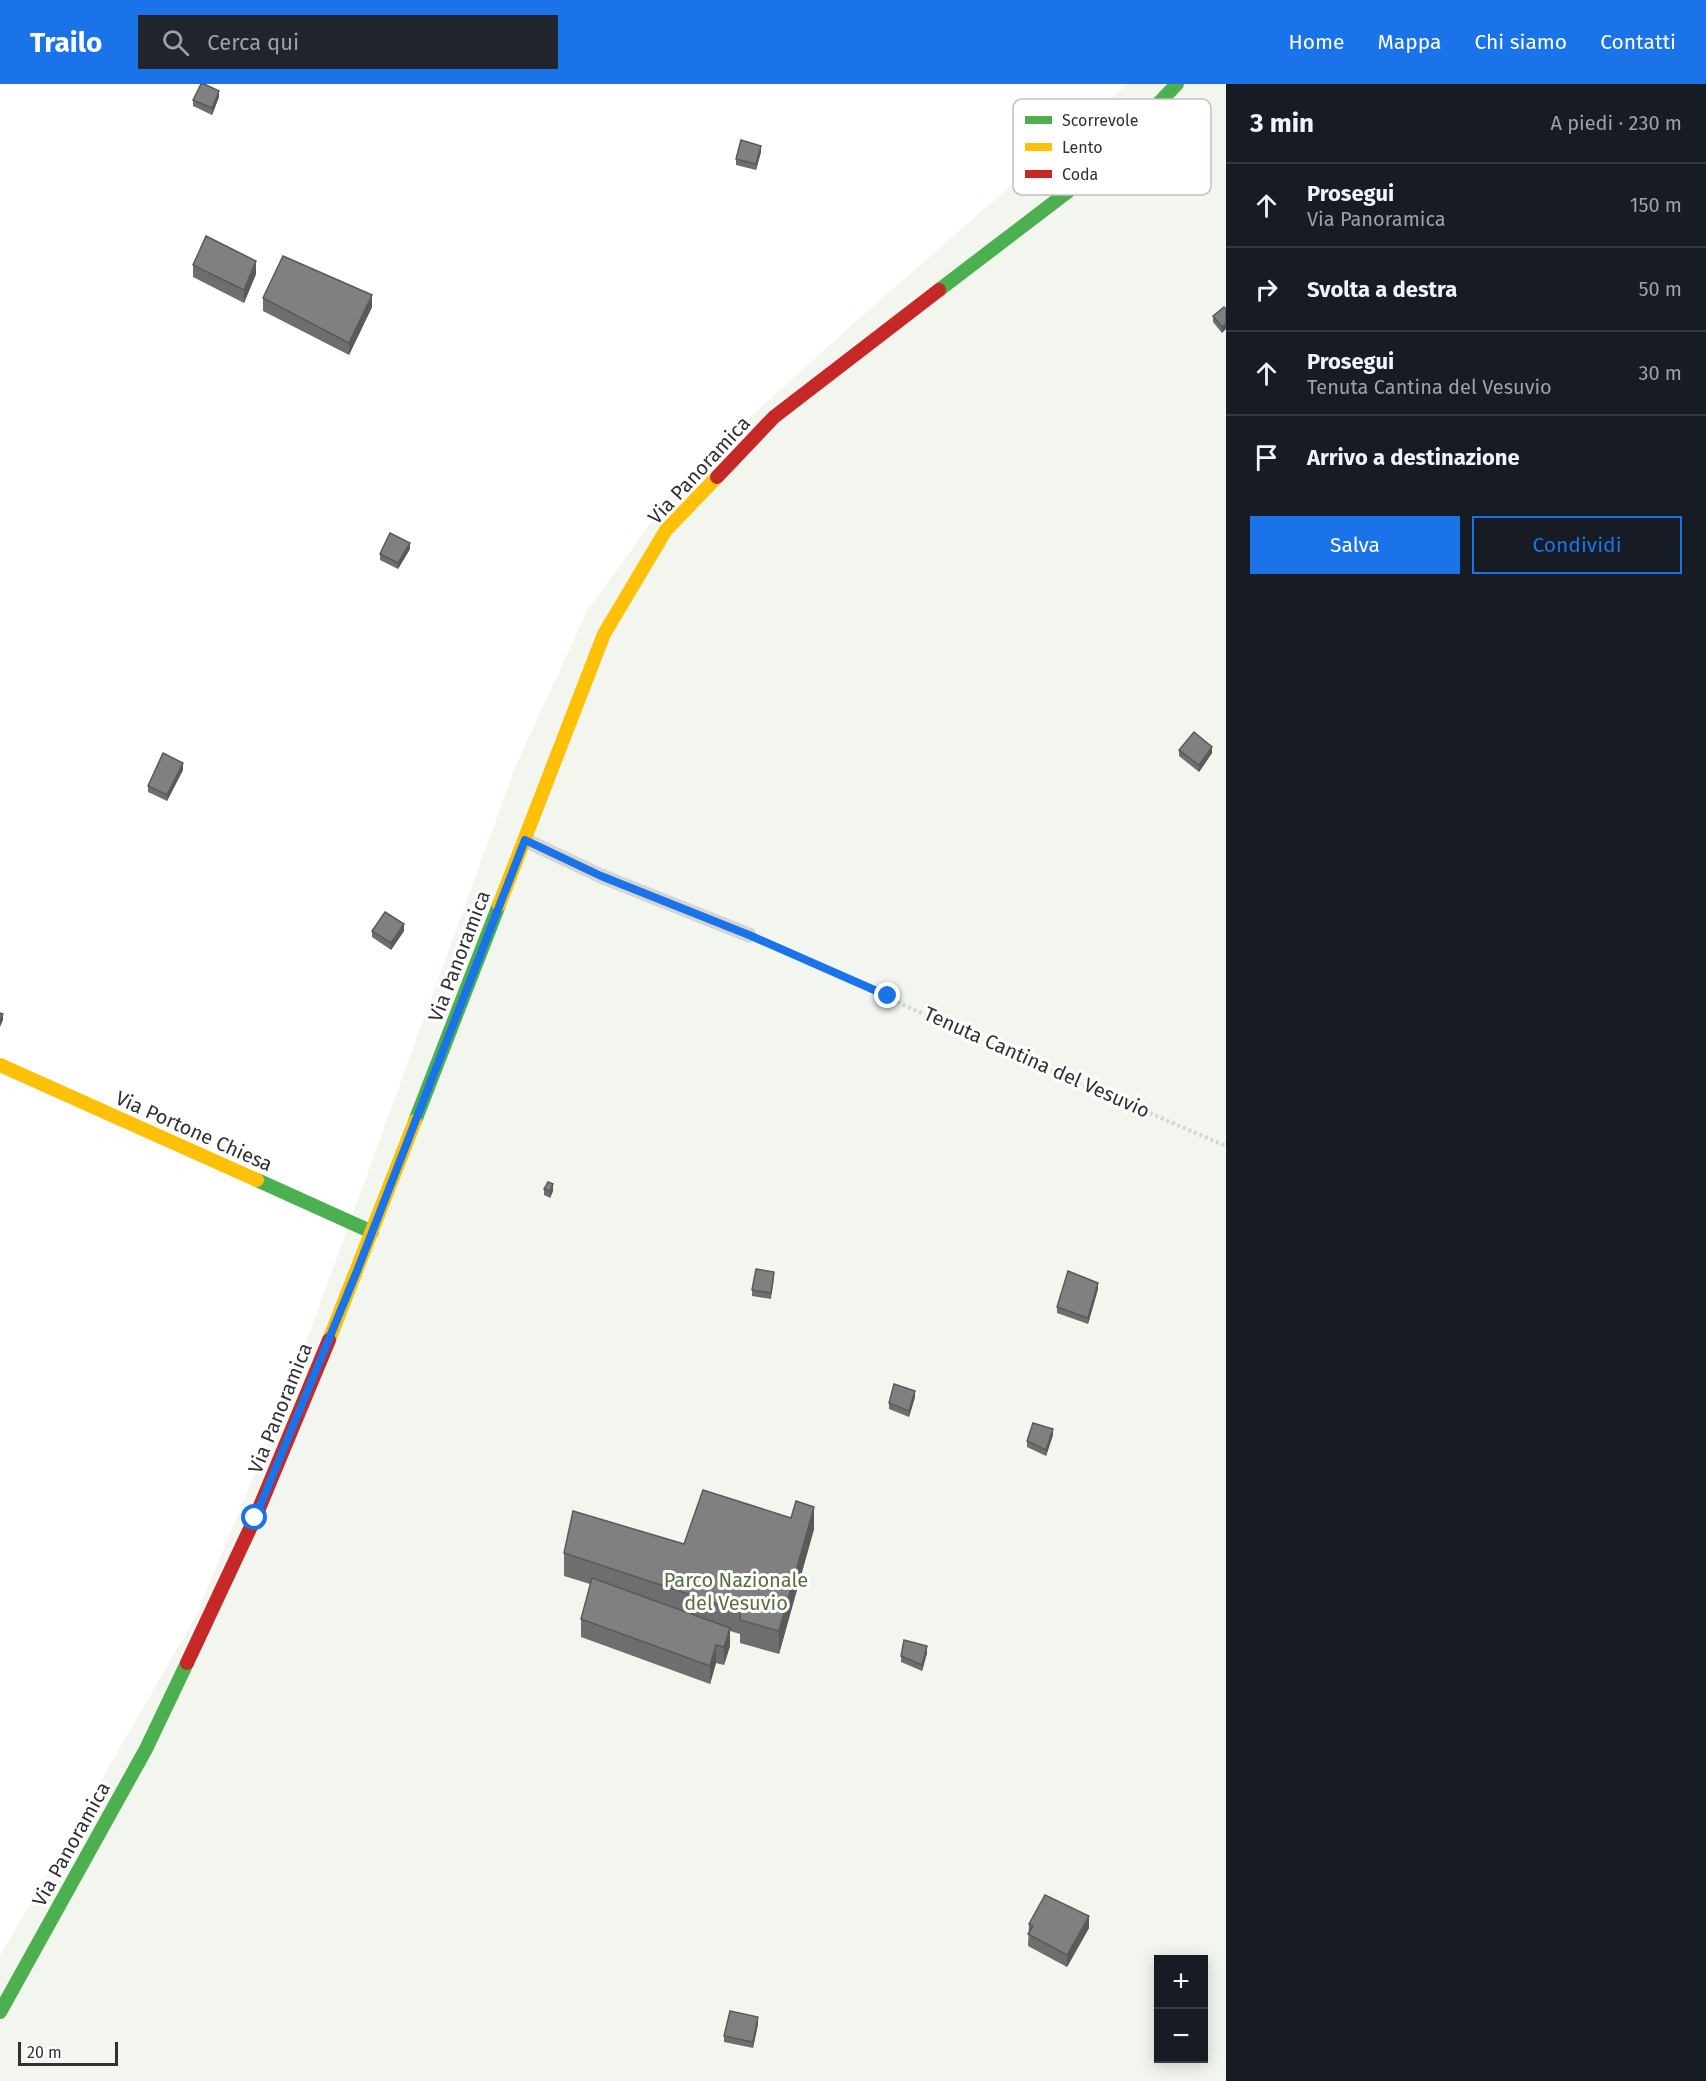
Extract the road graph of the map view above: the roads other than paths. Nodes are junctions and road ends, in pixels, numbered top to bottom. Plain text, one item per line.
1 (1177, 84) edge
2 (1163, 99) edge
3 (1064, 195) edge
4 (525, 840) junction
5 (749, 935) road end
6 (0, 1065) edge
7 (372, 1232) junction
8 (0, 2012) edge

1 - 2 street, Via Panoramica
3 - 4 street, Via Panoramica
4 - 5 lane
4 - 7 street, Via Panoramica
6 - 7 street, Via Portone Chiesa
7 - 8 street, Via Panoramica

